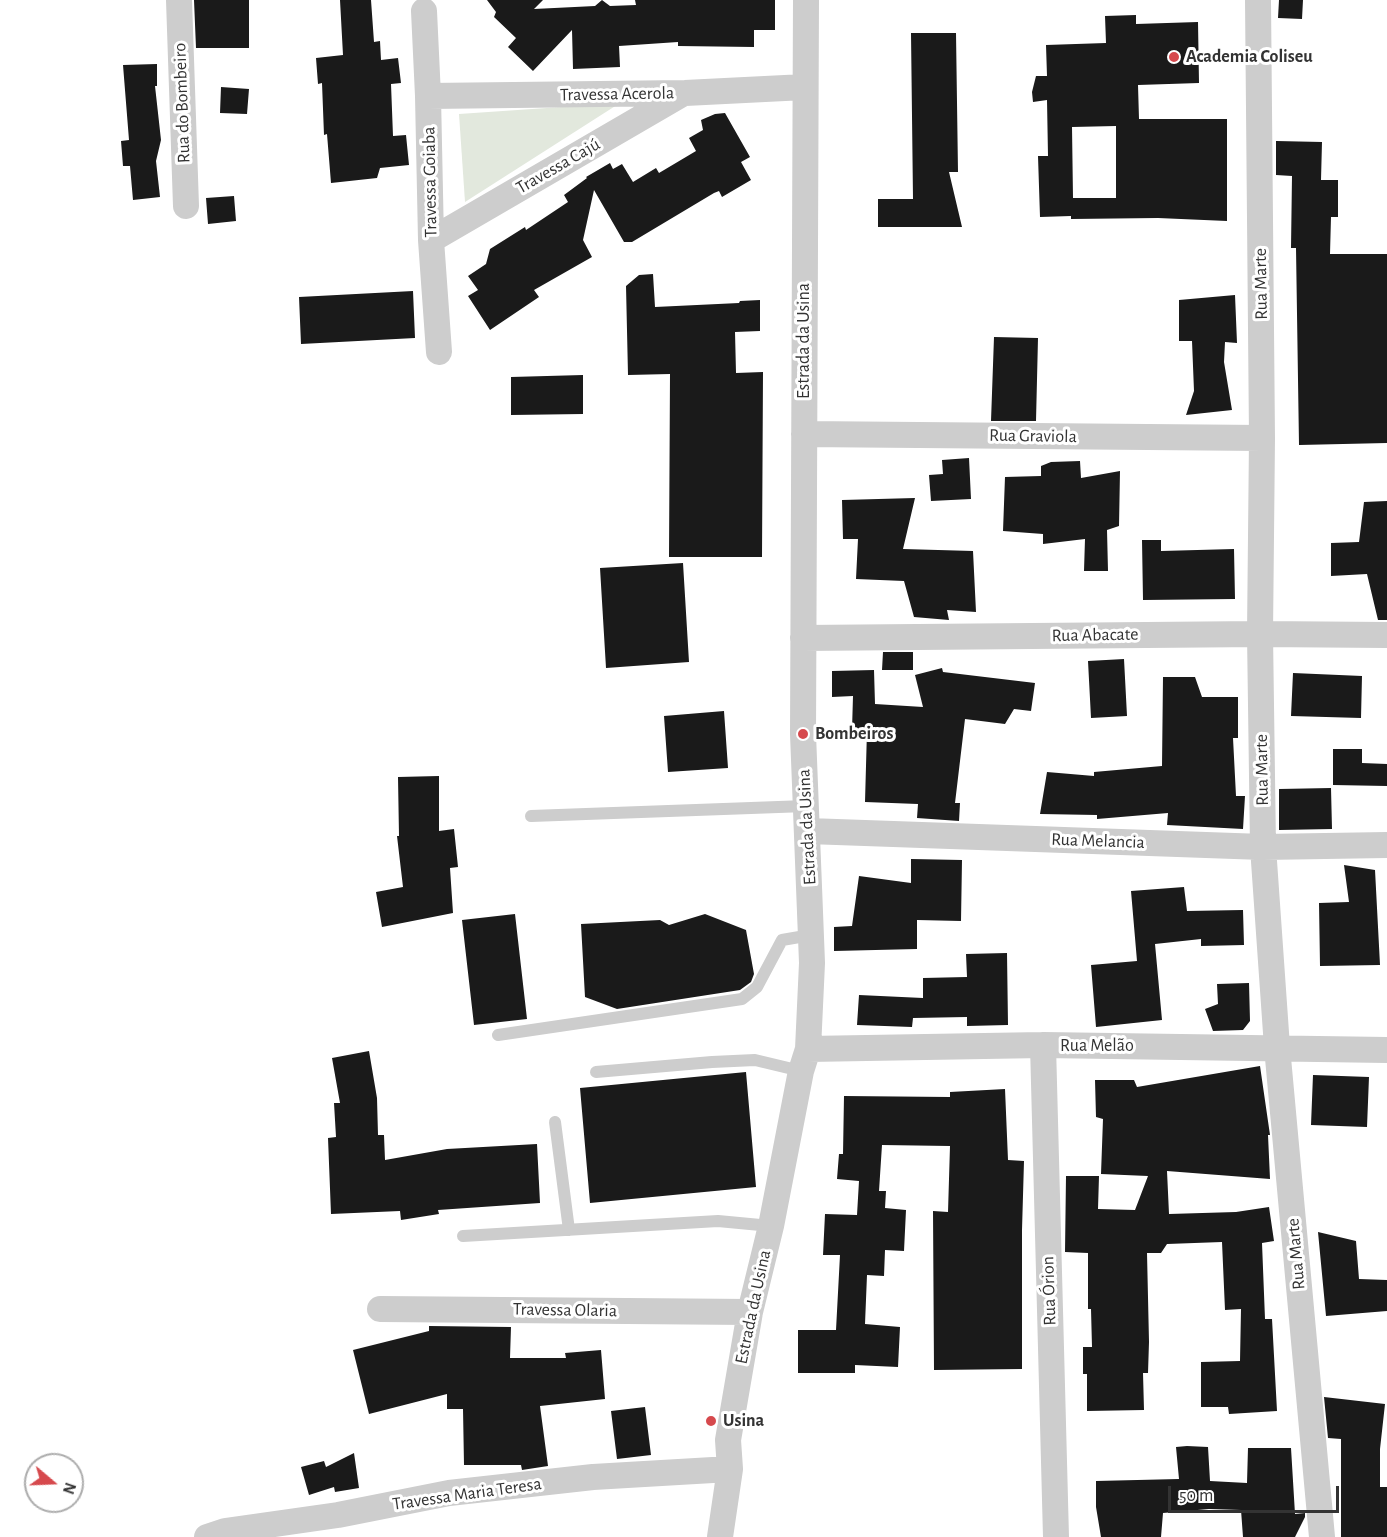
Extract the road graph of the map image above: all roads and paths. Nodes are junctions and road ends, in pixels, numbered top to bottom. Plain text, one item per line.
1 (179, 0) edge
2 (806, 0) edge
3 (1258, 0) edge
4 (424, 11) dead end
5 (805, 87) junction
6 (685, 93) junction
7 (428, 96) junction
8 (186, 207) dead end
9 (431, 240) junction
10 (439, 352) dead end
11 (804, 434) junction
12 (1262, 438) junction
13 (1260, 634) junction
14 (1387, 635) edge
15 (803, 638) junction
16 (531, 816) dead end
17 (807, 819) junction
18 (1387, 845) edge
19 (1263, 847) junction
20 (811, 935) junction
21 (498, 1035) dead end
22 (1042, 1046) junction
23 (1277, 1047) junction
24 (1387, 1050) edge
25 (804, 1060) junction
26 (596, 1072) dead end
27 (555, 1122) dead end
28 (771, 1226) junction
29 (569, 1230) junction
30 (463, 1236) dead end
31 (380, 1309) dead end
32 (750, 1312) junction
33 (730, 1469) junction
34 (220, 1535) edge
35 (720, 1537) edge
36 (1056, 1537) edge
37 (1322, 1537) edge

1 - 8 street, Rua do Bombeiro
2 - 5 street, Estrada da Usina
3 - 12 street, Rua Marte
4 - 7 street, Travessa Goiaba
5 - 6 street, Travessa Acerola
5 - 11 street, Estrada da Usina
6 - 7 street, Travessa Acerola
6 - 9 street, Travessa Cajú
7 - 9 street, Travessa Goiaba
9 - 10 street, Travessa Goiaba
11 - 12 street, Rua Graviola
11 - 15 street, Estrada da Usina
12 - 13 street, Rua Marte
13 - 14 street, Rua Abacate
13 - 15 street, Rua Abacate
13 - 19 street, Rua Marte
15 - 17 street, Estrada da Usina
16 - 17 lane
17 - 19 street, Rua Melancia
17 - 20 street, Estrada da Usina
18 - 19 street, Rua Melancia
19 - 23 street, Rua Marte
20 - 21 lane
20 - 25 street, Estrada da Usina
22 - 23 street, Rua Melão
22 - 25 street, Rua Melão
22 - 36 street, Rua Órion
23 - 24 street, Rua Melão
23 - 37 street, Rua Marte
25 - 26 lane
25 - 28 street, Estrada da Usina
27 - 29 lane
28 - 29 lane
28 - 32 street, Estrada da Usina
29 - 30 lane
31 - 32 street, Travessa Olaria
32 - 33 street, Estrada da Usina
33 - 34 street, Travessa Maria Teresa
33 - 35 street, Estrada da Usina

